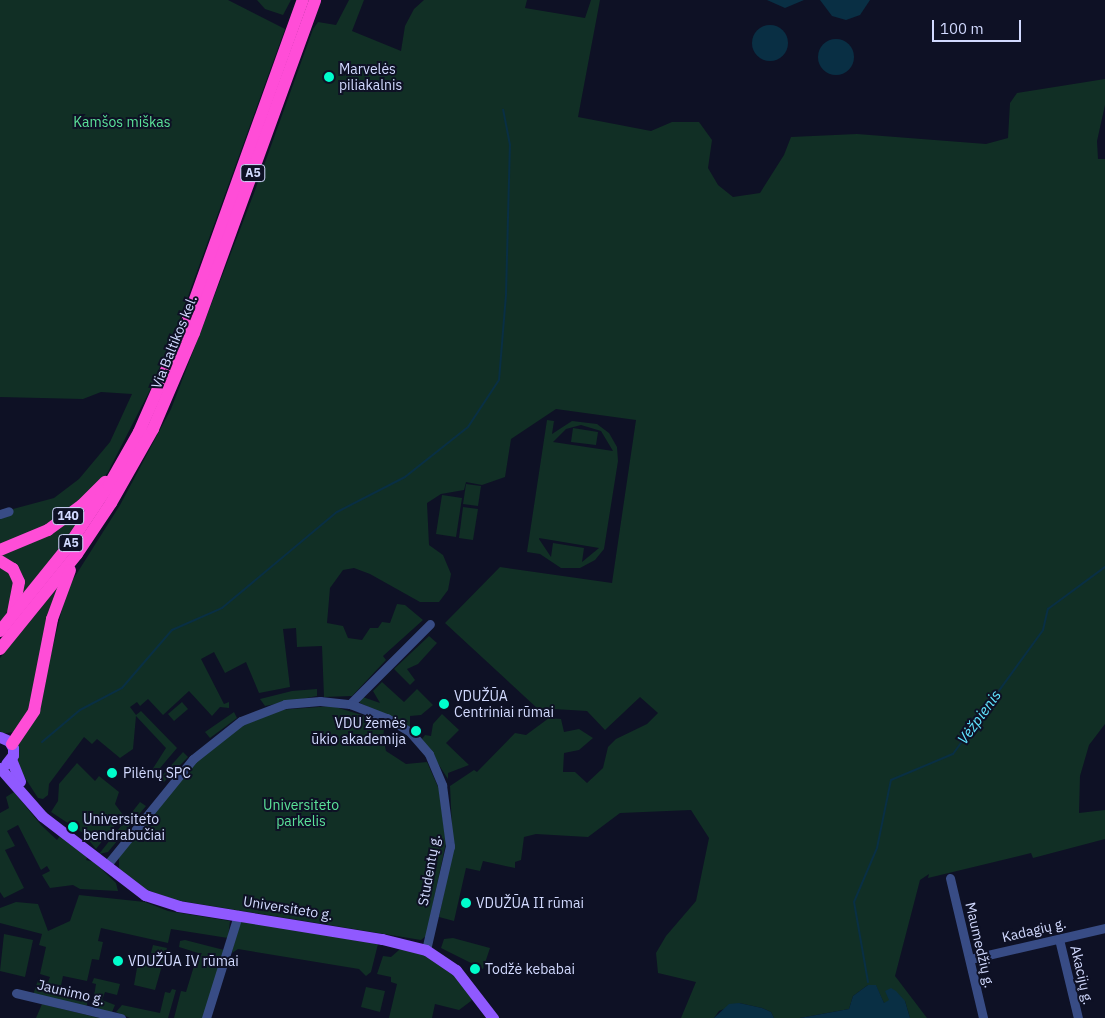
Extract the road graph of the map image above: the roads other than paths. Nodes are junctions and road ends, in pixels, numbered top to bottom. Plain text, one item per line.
1 (306, 4) edge
2 (123, 462) junction
3 (0, 550) edge
4 (77, 554) junction
5 (0, 562) edge
6 (11, 619) junction
7 (430, 624) dead end
8 (0, 632) edge
9 (0, 648) edge
10 (350, 704) junction
11 (0, 737) edge
12 (12, 744) junction
13 (11, 759) junction
14 (0, 767) edge
15 (70, 837) junction
16 (106, 866) junction
17 (950, 878) dead end
18 (238, 915) junction
19 (1105, 928) edge
20 (1059, 939) junction
21 (426, 950) junction
22 (970, 959) junction
23 (16, 993) dead end
24 (121, 1018) edge
25 (206, 1018) edge
26 (493, 1018) edge
27 (983, 1018) edge
28 (1078, 1018) edge

1 - 2 highway, Via Baltikos kel. / A5
1 - 4 highway, Via Baltikos kel. / A5
2 - 3 highway, 140
2 - 6 highway, Via Baltikos kel. / A5
4 - 9 highway, Via Baltikos kel. / A5
4 - 12 highway
5 - 6 highway
6 - 8 highway, Via Baltikos kel. / A5
7 - 10 street
10 - 16 street, Studentų g.
10 - 21 street, Studentų g.
11 - 12 main road
12 - 13 main road
13 - 14 main road
13 - 15 main road, Universiteto g.
14 - 15 main road, Universiteto g.
15 - 16 main road, Universiteto g.
16 - 18 main road, Universiteto g.
17 - 22 street, Maumedžių g.
18 - 21 main road, Universiteto g.
18 - 25 street
19 - 20 street, Kadagių g.
20 - 22 street, Kadagių g.
20 - 28 street, Akacijų g.
21 - 26 main road, Universiteto g.
22 - 27 street, Maumedžių g.
23 - 24 street, Jaunimo g.

